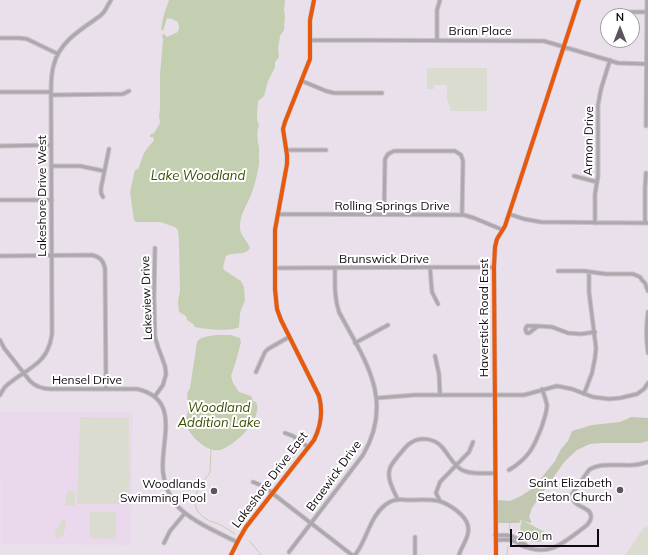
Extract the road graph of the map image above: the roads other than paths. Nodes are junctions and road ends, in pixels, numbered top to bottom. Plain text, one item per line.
1 (111, 0) edge
2 (314, 0) edge
3 (440, 0) edge
4 (578, 0) edge
5 (647, 0) edge
6 (640, 12) edge
7 (647, 12) junction
8 (0, 38) edge
9 (311, 40) junction
10 (437, 40) junction
11 (564, 46) junction
12 (58, 54) junction
13 (610, 60) junction
14 (647, 64) junction
15 (302, 81) junction
16 (129, 91) dead end
17 (0, 92) edge
18 (51, 93) junction
19 (382, 93) dead end
20 (646, 126) dead end
21 (51, 145) junction
22 (0, 146) edge
23 (109, 149) dead end
24 (286, 150) junction
25 (326, 150) dead end
26 (51, 166) junction
27 (104, 171) junction
28 (646, 173) dead end
29 (574, 176) dead end
30 (597, 182) junction
31 (103, 197) dead end
32 (0, 200) edge
33 (52, 200) junction
34 (278, 214) junction
35 (509, 214) junction
36 (384, 215) junction
37 (462, 215) junction
38 (595, 223) junction
39 (646, 223) edge
40 (503, 230) junction
41 (155, 248) dead end
42 (0, 256) edge
43 (52, 256) junction
44 (494, 267) junction
45 (275, 268) junction
46 (336, 268) junction
47 (430, 268) junction
48 (558, 271) dead end
49 (588, 272) junction
50 (648, 291) edge
51 (438, 304) dead end
52 (648, 312) edge
53 (388, 325) dead end
54 (538, 326) dead end
55 (595, 332) junction
56 (289, 338) junction
57 (0, 340) edge
58 (355, 343) junction
59 (648, 353) edge
60 (435, 356) dead end
61 (256, 372) dead end
62 (24, 373) junction
63 (648, 383) edge
64 (106, 388) junction
65 (542, 389) junction
66 (0, 394) edge
67 (584, 394) junction
68 (440, 395) junction
69 (495, 395) junction
70 (155, 396) junction
71 (377, 398) junction
72 (285, 433) dead end
73 (473, 442) dead end
74 (308, 447) junction
75 (648, 462) edge
76 (456, 465) junction
77 (508, 470) dead end
78 (495, 473) junction
79 (253, 482) dead end
80 (273, 493) junction
81 (436, 493) junction
82 (398, 500) junction
83 (428, 500) junction
84 (440, 501) junction
85 (185, 513) junction
86 (311, 523) junction
87 (496, 535) junction
88 (414, 537) dead end
89 (496, 540) junction
90 (237, 542) junction
91 (164, 543) dead end
92 (529, 548) junction
93 (289, 552) dead end
94 (231, 555) edge
95 (354, 555) edge
96 (414, 555) edge
97 (459, 555) edge
98 (496, 555) edge

1 - 12 street, Lakeshore Drive West
2 - 9 street, Lakeshore Drive East
3 - 10 street
4 - 11 street, Haverstick Road East
5 - 7 street
6 - 7 street
7 - 14 street
8 - 12 street
9 - 10 street, Brian Place
9 - 15 street, Lakeshore Drive East
10 - 11 street, Brian Place
11 - 13 street, Brian Place
11 - 35 street, Haverstick Road East
12 - 18 street, Lakeshore Drive West
13 - 14 street, Brian Place
13 - 30 street, Armon Drive
14 - 20 street
15 - 19 street
15 - 24 street, Lakeshore Drive East
16 - 18 street
17 - 18 street
18 - 21 street, Lakeshore Drive West
21 - 22 street
21 - 26 street, Lakeshore Drive West
23 - 27 street
24 - 25 street
24 - 34 street, Lakeshore Drive East
26 - 27 street
26 - 33 street, Lakeshore Drive West
27 - 31 street
28 - 39 street
29 - 30 street
30 - 38 street, Armon Drive
32 - 33 street
33 - 43 street, Lakeshore Drive West
34 - 36 street, Rolling Springs Drive
34 - 45 street, Lakeshore Drive East
35 - 38 street
35 - 40 street, Haverstick Road East
36 - 37 street, Rolling Springs Drive
36 - 37 street
37 - 40 street, Rolling Springs Drive
38 - 39 street
40 - 44 street, Haverstick Road East
41 - 70 street, Lakeview Drive
42 - 43 street
43 - 62 street, Lakeshore Drive West
43 - 64 street
44 - 47 street, Brunswick Drive
44 - 69 street, Haverstick Road East
45 - 46 street, Brunswick Drive
45 - 56 street, Lakeshore Drive East
46 - 47 street, Brunswick Drive
46 - 58 street, Braewick Drive
47 - 51 street
48 - 49 street
49 - 50 street
49 - 55 street
52 - 59 street
53 - 58 street
54 - 55 street
55 - 67 street
56 - 61 street
56 - 74 street, Lakeshore Drive East
57 - 62 street, Hensel Drive
58 - 71 street, Braewick Drive
60 - 68 street
62 - 64 street, Hensel Drive
62 - 66 street, Lakeshore Drive West
63 - 67 street
64 - 70 street, Hensel Drive
65 - 67 street
65 - 69 street
65 - 77 street
68 - 69 street
68 - 71 street
69 - 78 street, Haverstick Road East
70 - 85 street
71 - 86 street, Braewick Drive
72 - 74 street
73 - 76 street
74 - 80 street, Lakeshore Drive East
75 - 92 street
76 - 78 street
76 - 81 street
76 - 82 street
78 - 87 street, Haverstick Road East
79 - 80 street
80 - 86 street
80 - 90 street, Lakeshore Drive East
81 - 83 street
81 - 84 street
82 - 83 street
82 - 95 street
83 - 84 street
84 - 97 street
85 - 90 street
85 - 91 street
86 - 93 street, Braewick Drive
86 - 95 street
87 - 89 street, Haverstick Road East
87 - 92 street
88 - 96 street
89 - 92 street
89 - 98 street, Haverstick Road East
90 - 94 street, Lakeshore Drive East

